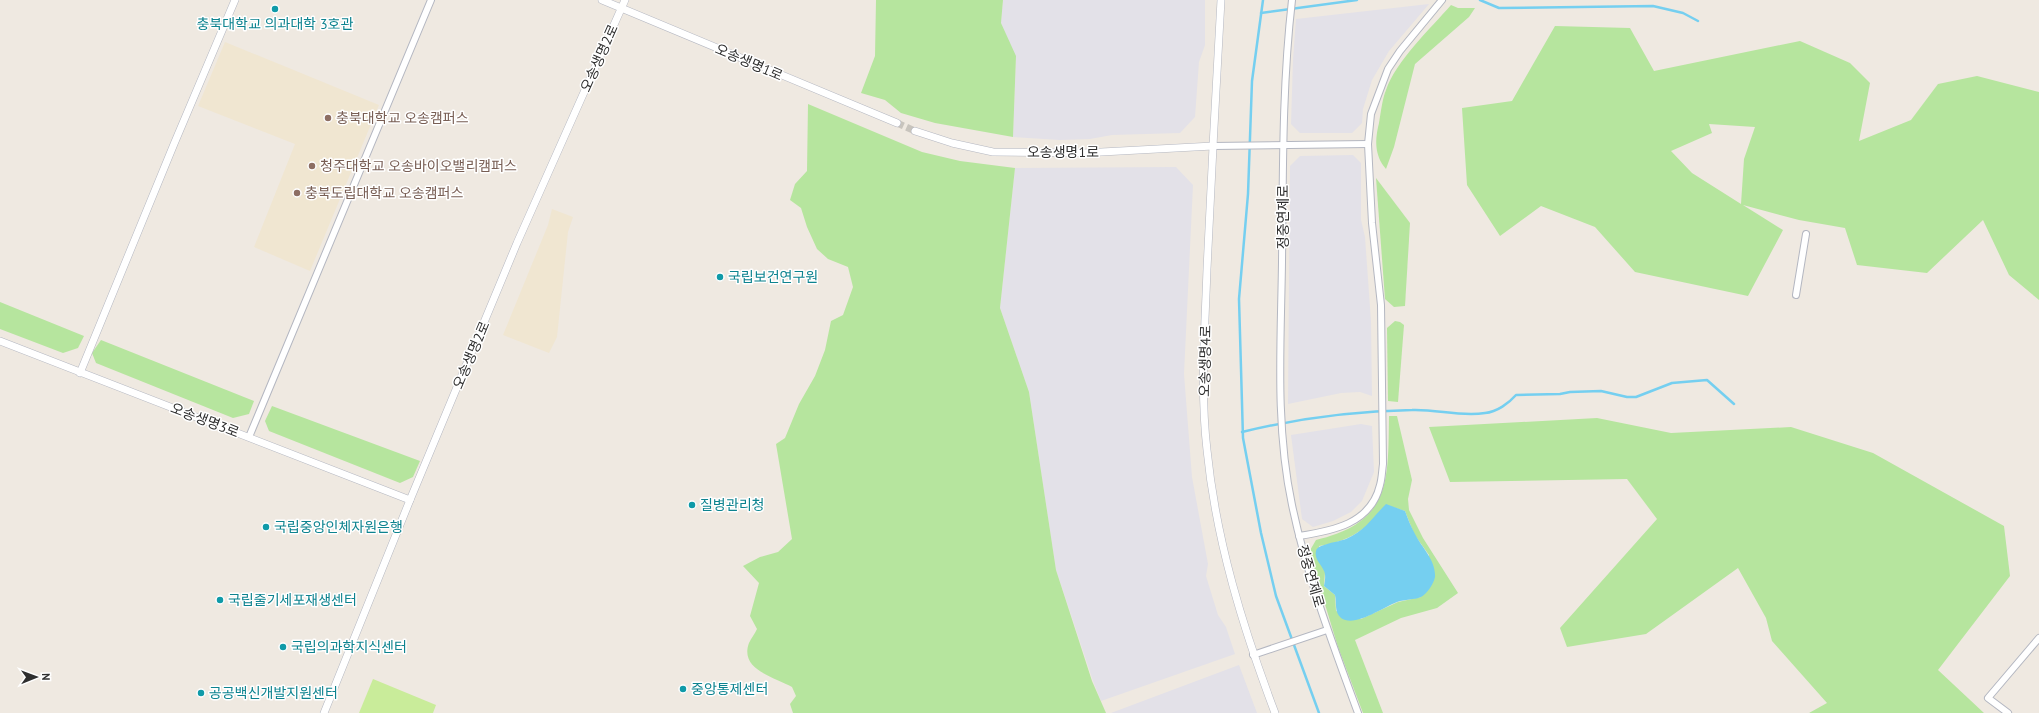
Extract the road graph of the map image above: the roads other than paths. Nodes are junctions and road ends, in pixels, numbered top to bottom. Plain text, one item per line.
1 (236, 0) edge
2 (431, 0) edge
3 (602, 0) edge
4 (625, 0) edge
5 (1221, 0) edge
6 (1292, 0) edge
7 (1442, 0) edge
8 (621, 8) junction
9 (897, 123) tunnel mouth
10 (915, 131) tunnel mouth
11 (1368, 144) junction
12 (1213, 146) junction
13 (1283, 146) junction
14 (1806, 234) dead end
15 (1796, 295) dead end
16 (1, 343) edge
17 (80, 373) junction
18 (249, 437) junction
19 (410, 500) junction
20 (1299, 536) junction
21 (1324, 631) junction
22 (2039, 638) edge
23 (1253, 655) junction
24 (324, 713) edge
25 (1275, 713) edge
26 (1358, 713) edge
27 (2008, 713) edge

1 - 17 street
2 - 18 street
3 - 8 street, 오송생명1로
4 - 8 street, 오송생명2로
5 - 12 street, 오송생명4로
6 - 13 street, 정중연제로
7 - 11 street
8 - 9 street, 오송생명1로
8 - 19 street, 오송생명2로
10 - 12 street, 오송생명1로
11 - 13 street
11 - 20 street
12 - 13 street
12 - 23 street, 오송생명4로
13 - 20 street, 정중연제로
14 - 15 street
16 - 17 street, 오송생명3로
17 - 18 street, 오송생명3로
18 - 19 street, 오송생명3로
19 - 24 street, 오송생명2로
20 - 21 street, 정중연제로
21 - 23 street
21 - 26 street, 정중연제로
22 - 27 street
23 - 25 street, 오송생명4로

